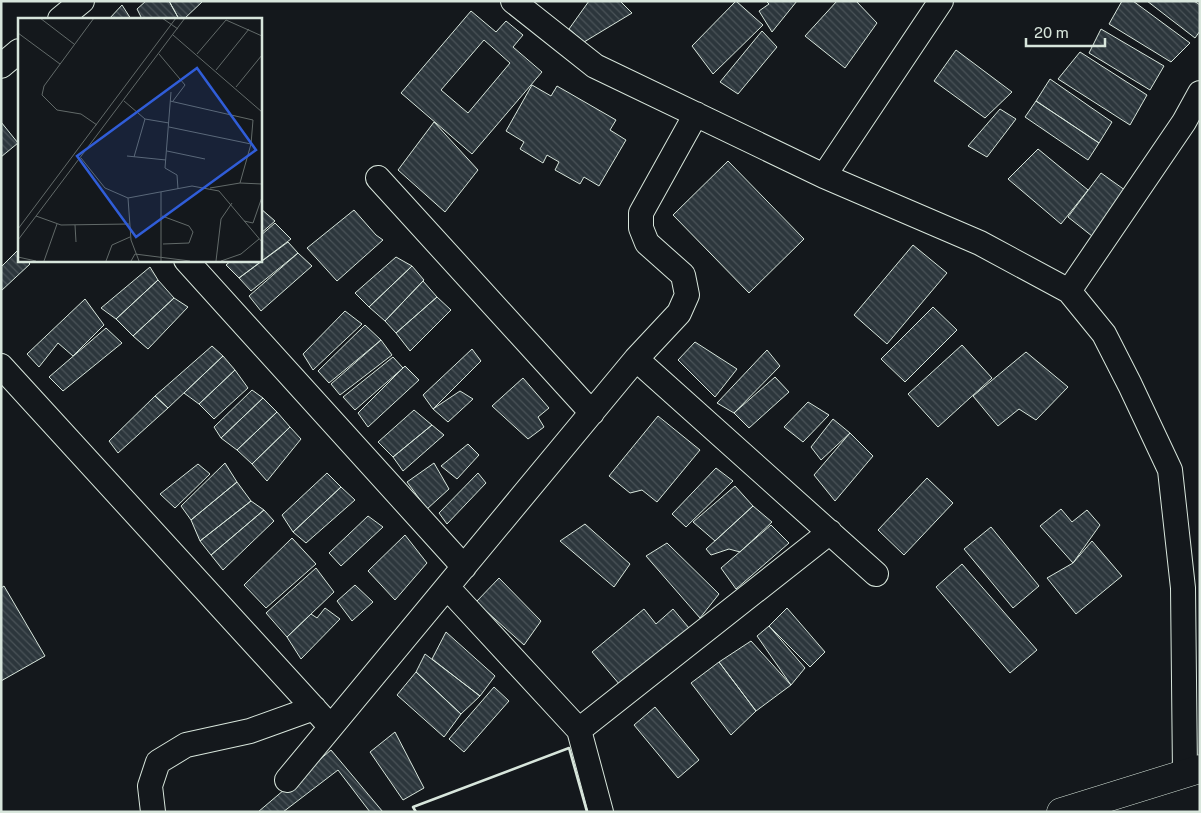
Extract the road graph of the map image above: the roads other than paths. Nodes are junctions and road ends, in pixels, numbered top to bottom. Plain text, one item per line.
1 (82, 1) edge
2 (513, 1) edge
3 (931, 7) edge
4 (61, 18) edge
5 (1200, 93) edge
6 (696, 114) junction
7 (1192, 125) edge
8 (824, 176) junction
9 (378, 178) dead end
10 (187, 261) edge
11 (1069, 291) junction
12 (636, 360) junction
13 (1, 366) edge
14 (592, 413) junction
15 (830, 532) junction
16 (464, 567) junction
17 (876, 574) dead end
18 (447, 587) junction
19 (314, 708) junction
20 (331, 727) junction
21 (579, 730) junction
22 (1192, 771) edge
23 (287, 780) dead end
24 (153, 812) edge
25 (601, 812) edge
26 (1061, 812) edge

1 - 4 street
2 - 6 street
3 - 8 street
5 - 7 street
6 - 8 street
6 - 12 street
7 - 11 street
8 - 11 street
9 - 14 street
10 - 16 street
11 - 22 street
12 - 14 street
12 - 15 street
13 - 19 street
14 - 16 street
15 - 17 street
15 - 21 street
16 - 18 street
18 - 20 street
18 - 21 street
19 - 20 street
19 - 24 street
20 - 23 street
21 - 25 street
22 - 26 highway

